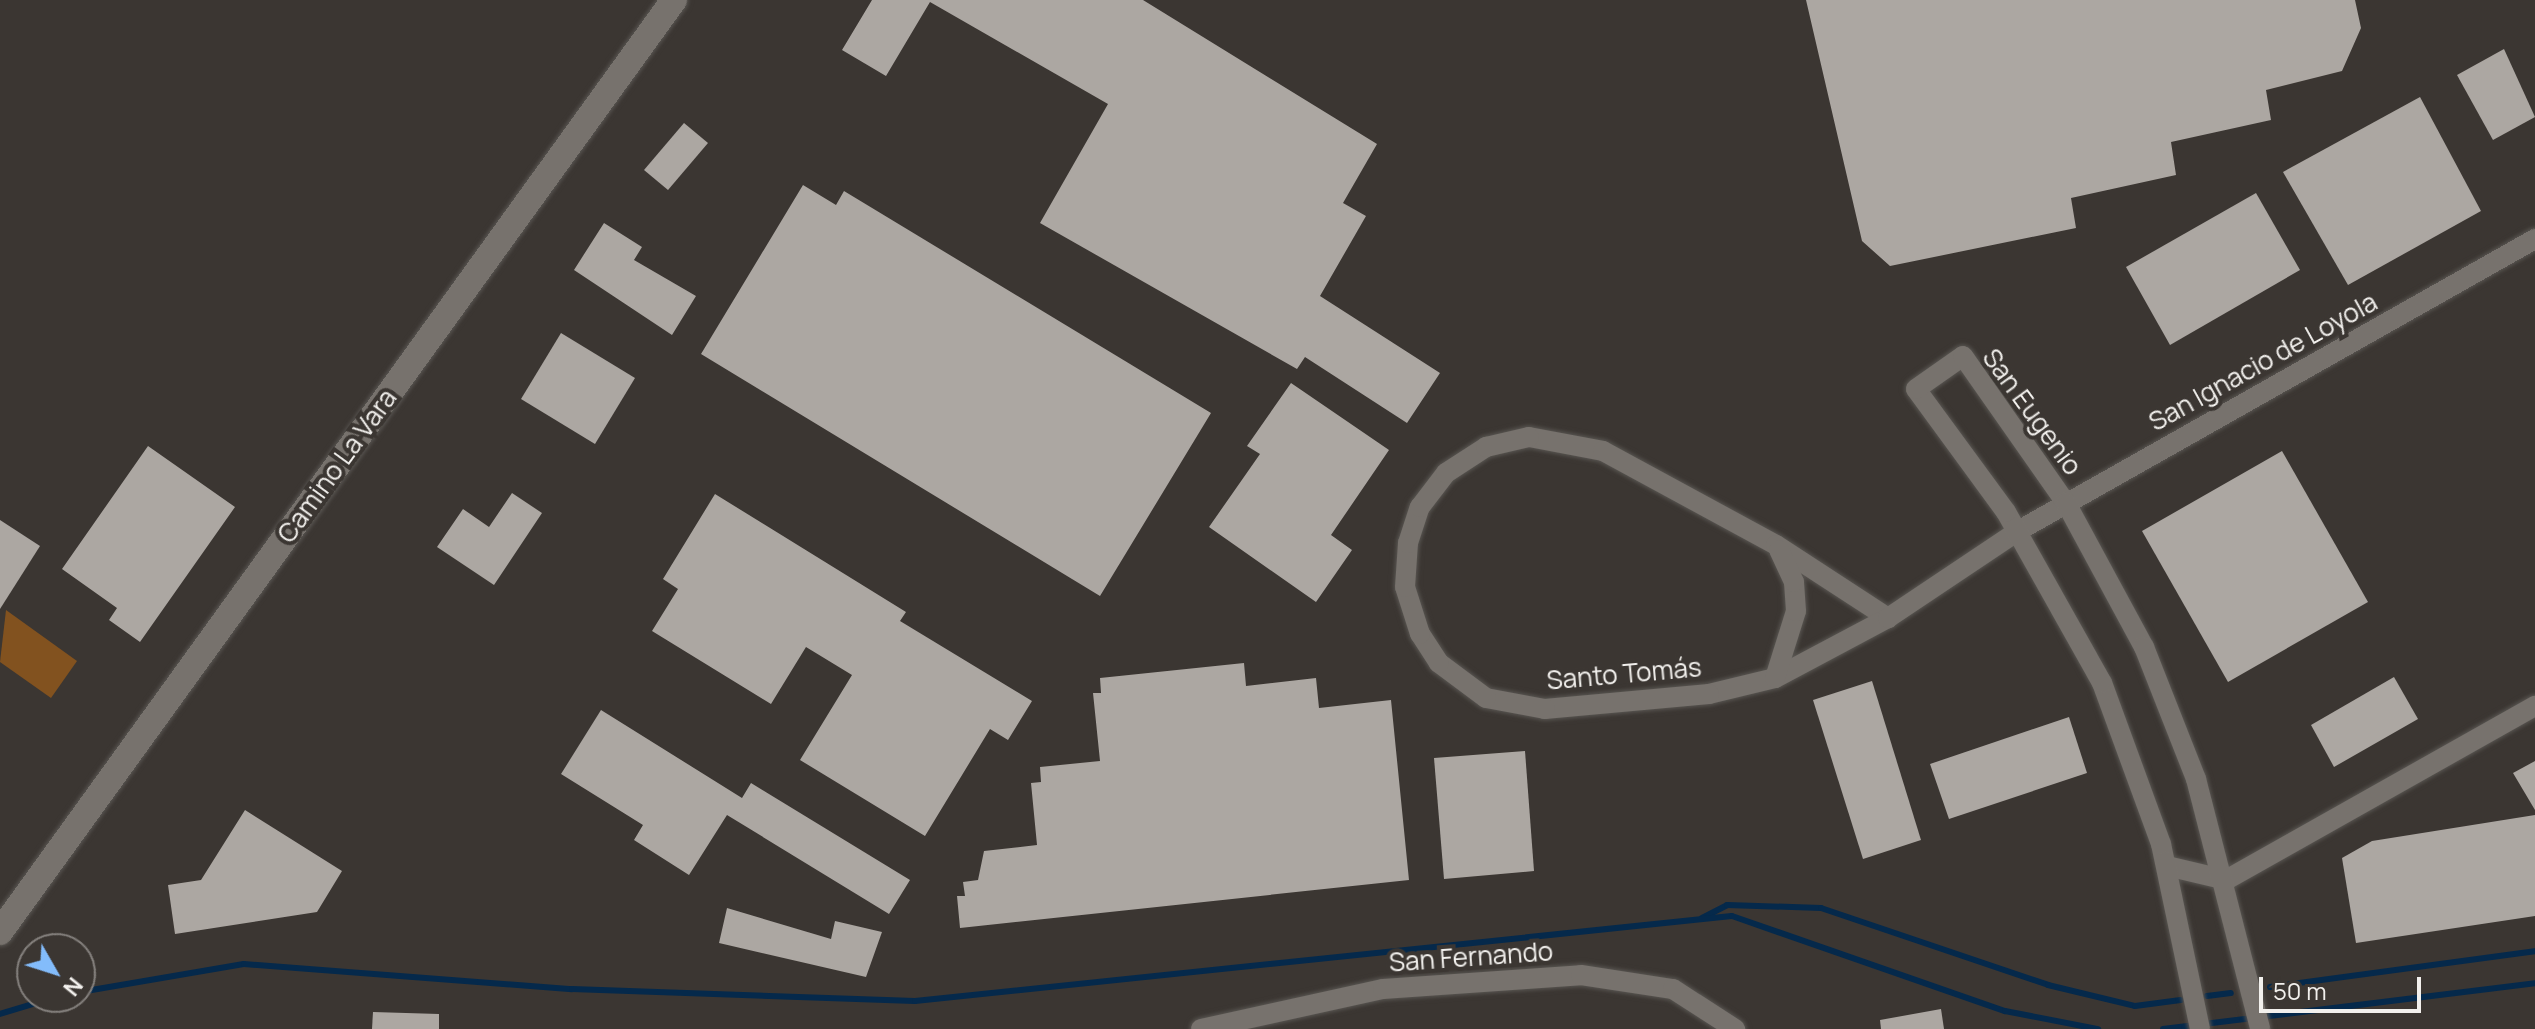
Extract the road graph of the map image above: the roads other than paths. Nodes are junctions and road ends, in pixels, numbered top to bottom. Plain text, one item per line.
1 (674, 0) edge
2 (2535, 239) edge
3 (2066, 503) junction
4 (2018, 531) junction
5 (1776, 545) junction
6 (1888, 618) junction
7 (1775, 678) junction
8 (2535, 706) edge
9 (2167, 866) junction
10 (2226, 880) junction
11 (0, 932) edge
12 (1201, 1029) edge
13 (1735, 1029) edge
14 (2200, 1029) edge
15 (2260, 1029) edge

1 - 11 street, Camino La Vara
2 - 3 street, San Ignacio de Loyola
3 - 4 street, San Ignacio de Loyola
3 - 4 street, San Eugenio
3 - 10 street, San Eugenio
4 - 6 street, Santo Tomás
4 - 9 street, San Eugenio
5 - 6 street, Santo Tomás
5 - 7 street
5 - 7 street, Santo Tomás
6 - 7 street, Santo Tomás
8 - 10 street
9 - 10 street
9 - 14 street, San Eugenio
10 - 15 street, San Eugenio
12 - 13 street, San Fernando

